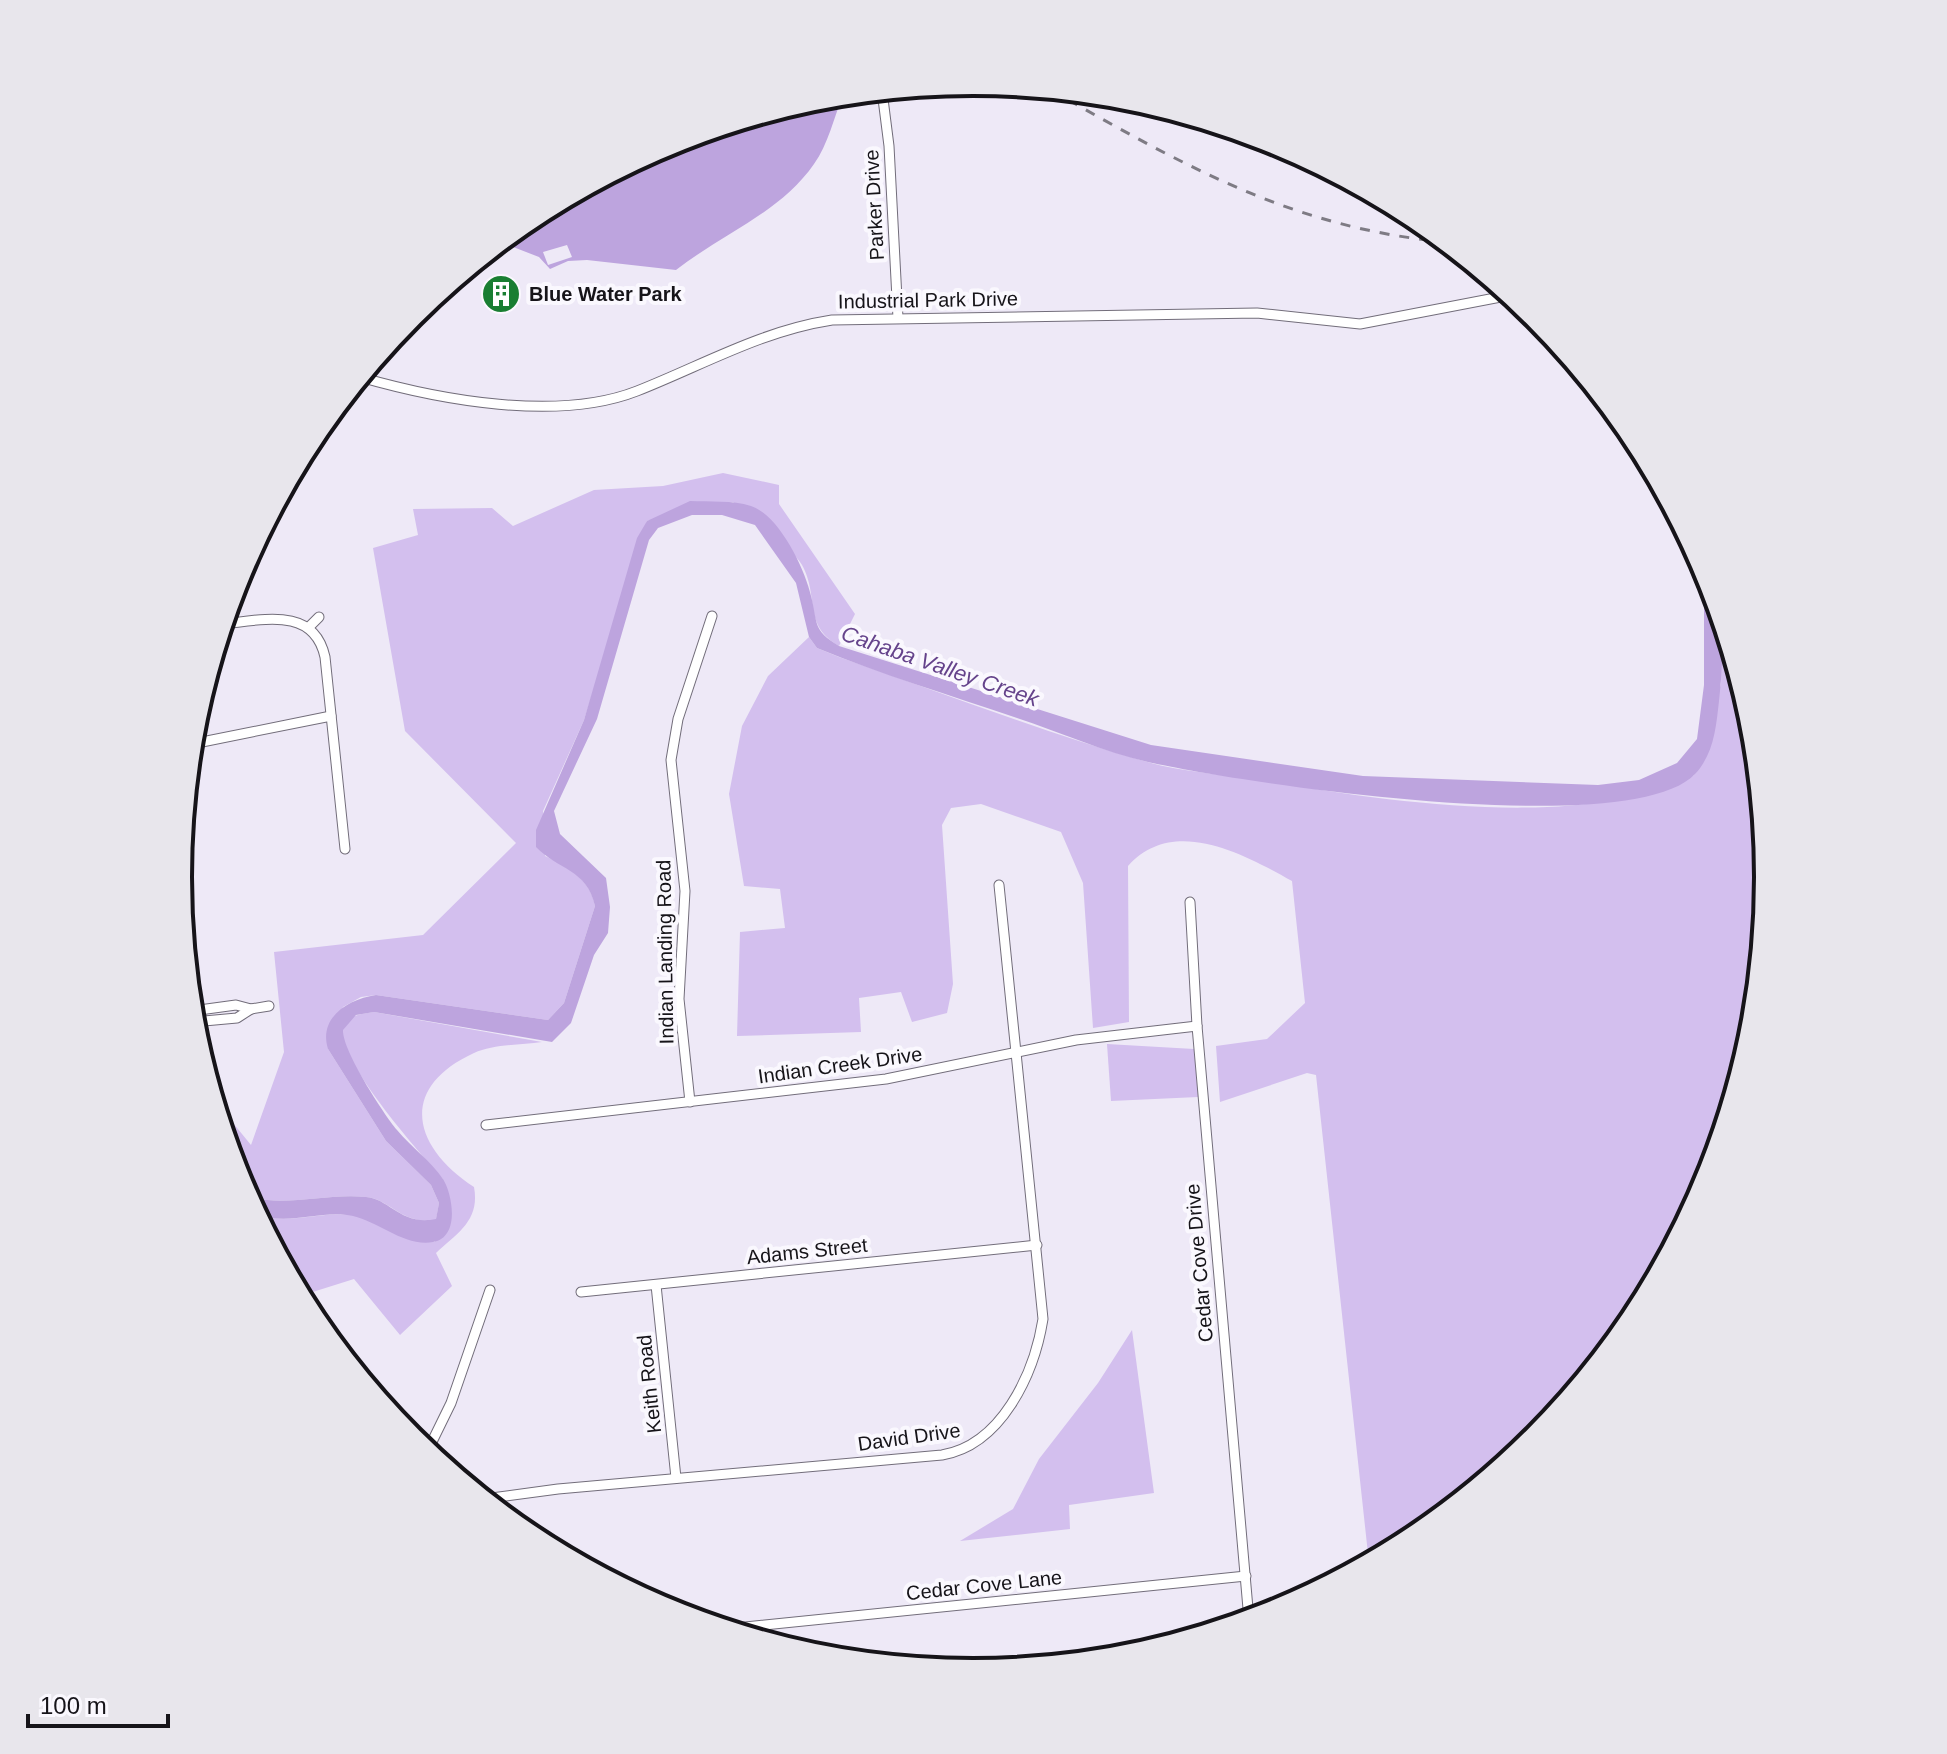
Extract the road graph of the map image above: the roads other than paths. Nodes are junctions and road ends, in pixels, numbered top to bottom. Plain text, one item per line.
1 (883, 102) edge
2 (1496, 298) edge
3 (898, 318) junction
4 (371, 380) edge
5 (712, 616) dead end
6 (319, 617) dead end
7 (235, 623) edge
8 (309, 627) junction
9 (331, 716) junction
10 (205, 741) edge
11 (345, 849) dead end
12 (999, 885) dead end
13 (1190, 902) dead end
14 (269, 1006) dead end
15 (204, 1009) edge
16 (251, 1009) junction
17 (207, 1021) edge
18 (1197, 1026) junction
19 (1018, 1053) junction
20 (690, 1102) junction
21 (486, 1125) dead end
22 (1037, 1245) junction
23 (656, 1285) junction
24 (490, 1290) dead end
25 (581, 1292) dead end
26 (433, 1440) edge
27 (676, 1478) junction
28 (499, 1497) edge
29 (1246, 1576) junction
30 (1248, 1608) edge
31 (754, 1626) edge

1 - 3 street, Parker Drive
2 - 3 street, Industrial Park Drive
3 - 4 street, Industrial Park Drive
5 - 20 street, Indian Landing Road
6 - 8 street
7 - 8 street
8 - 9 street
9 - 10 street
9 - 11 street
12 - 19 street, David Drive
13 - 18 street, Cedar Cove Drive
14 - 16 street
15 - 16 street
16 - 17 street
18 - 19 street, Indian Creek Drive
18 - 29 street, Cedar Cove Drive
19 - 20 street, Indian Creek Drive
19 - 22 street, David Drive
20 - 21 street, Indian Creek Drive
22 - 23 street, Adams Street
22 - 27 street, David Drive
23 - 25 street, Adams Street
23 - 27 street, Keith Road
24 - 26 street
27 - 28 street, David Drive
29 - 30 street, Cedar Cove Drive
29 - 31 street, Cedar Cove Lane

